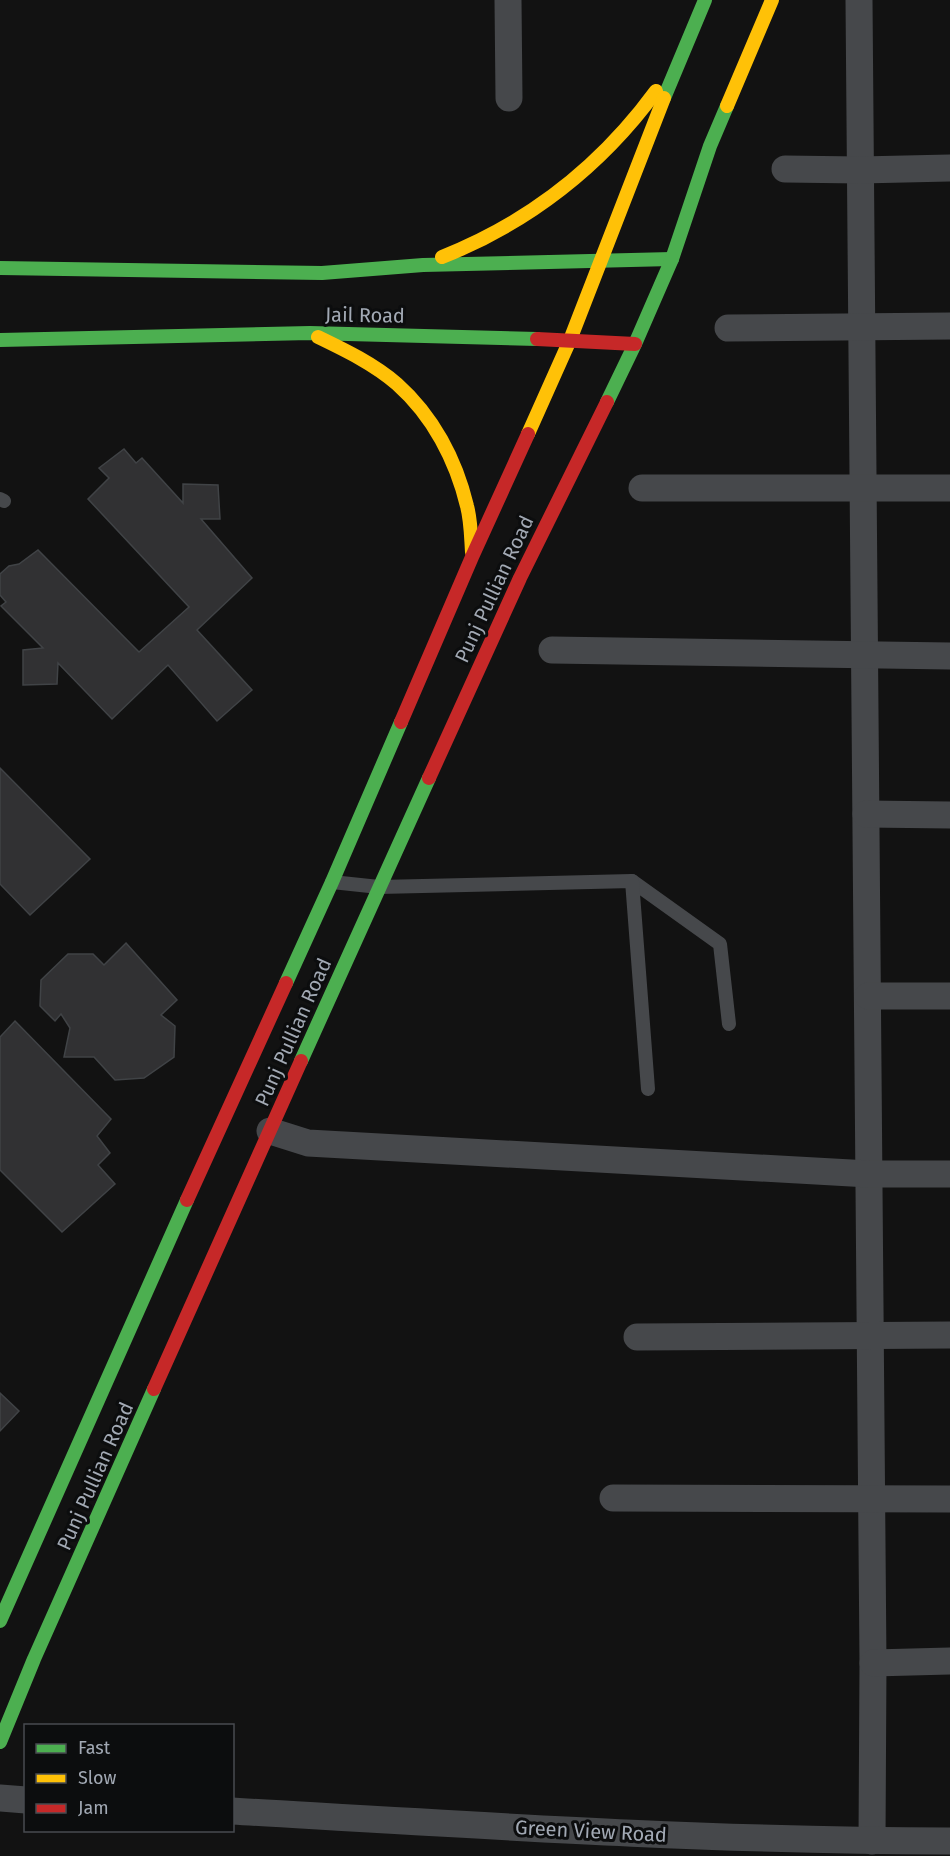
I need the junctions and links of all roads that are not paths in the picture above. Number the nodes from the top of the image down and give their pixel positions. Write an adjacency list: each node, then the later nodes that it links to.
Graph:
1 (508, 0): 6 (street)
2 (705, 0): 5 (main road)
3 (772, 0): 10 (main road)
4 (859, 0): 9 (street)
5 (684, 47): 11 (main road); 12 (main road)
6 (509, 98)
7 (950, 168): 9 (street)
8 (784, 169): 9 (street)
9 (860, 170): 14 (street)
10 (672, 259): 11 (main road); 20 (main road)
11 (600, 261): 12 (main road); 19 (main road, Punj Pullian Road)
12 (423, 265): 13 (main road)
13 (0, 268)
14 (862, 326): 15 (street); 16 (street); 22 (street)
15 (950, 326)
16 (728, 328)
17 (310, 333): 18 (main road, Jail Road); 19 (main road, Jail Road); 24 (main road)
18 (0, 340)
19 (570, 340): 20 (main road, Jail Road); 24 (main road, Punj Pullian Road)
20 (635, 344): 32 (main road, Punj Pullian Road)
21 (642, 488): 22 (street)
22 (864, 488): 23 (street); 26 (street)
23 (950, 488)
24 (472, 557): 31 (main road, Punj Pullian Road)
25 (552, 650): 26 (street)
26 (865, 656): 27 (street); 28 (street)
27 (950, 656)
28 (866, 814): 29 (street); 33 (street)
29 (950, 815)
30 (632, 881): 32 (lane); 35 (lane); 36 (lane)
31 (332, 882): 32 (lane); 46 (main road, Punj Pullian Road)
32 (379, 887): 37 (main road, Punj Pullian Road)
33 (868, 996): 34 (street); 38 (street)
34 (950, 996)
35 (729, 1024)
36 (648, 1089)
37 (270, 1131): 38 (street); 49 (main road, Punj Pullian Road)
38 (869, 1174): 39 (street); 40 (street)
39 (950, 1174)
40 (871, 1335): 41 (street); 42 (street); 45 (street)
41 (950, 1335)
42 (637, 1337)
43 (613, 1498): 45 (street)
44 (950, 1499): 45 (street)
45 (872, 1500): 48 (street)
46 (0, 1621)
47 (950, 1662): 48 (street)
48 (873, 1663): 53 (street)
49 (0, 1742)
50 (0, 1798): 51 (street)
51 (24, 1800)
52 (234, 1811): 53 (street, Green View Road)
53 (872, 1841): 54 (street, Green View Road)
54 (950, 1841)

